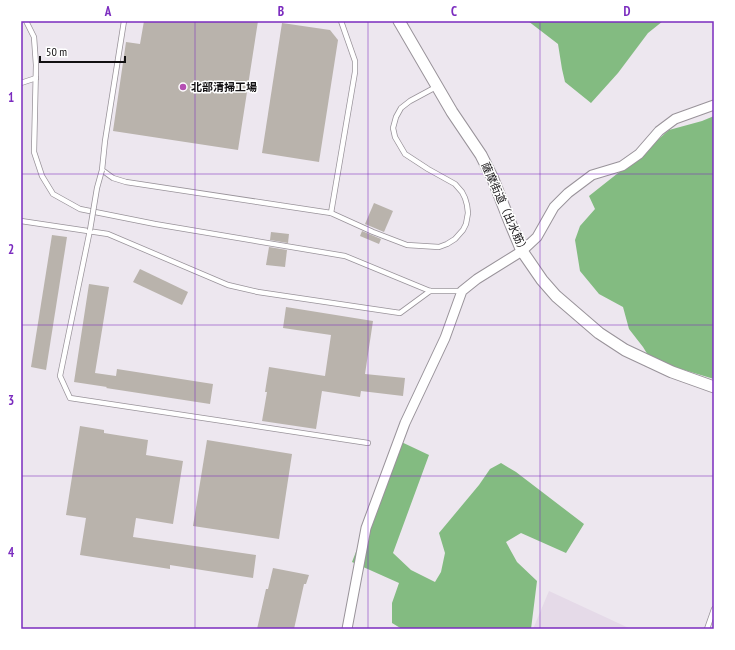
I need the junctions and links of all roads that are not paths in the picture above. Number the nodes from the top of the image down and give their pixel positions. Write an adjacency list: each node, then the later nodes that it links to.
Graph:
1 (26, 21): 5 (lane)
2 (124, 21): 9 (lane)
3 (341, 21): 10 (lane)
4 (399, 21): 7 (street, 薩摩街道（出水筋）)
5 (36, 78): 6 (lane); 14 (lane)
6 (21, 83)
7 (437, 86): 10 (lane); 13 (street, 薩摩街道（出水筋）)
8 (714, 105): 13 (street)
9 (102, 170): 10 (lane); 12 (lane, bridge)
10 (331, 213)
11 (21, 221): 12 (lane)
12 (90, 230): 14 (lane); 17 (lane)
13 (522, 251): 15 (street); 16 (street, 薩摩街道（出水筋）)
14 (430, 291): 15 (lane)
15 (462, 291): 19 (street)
16 (714, 387)
17 (368, 443)
18 (714, 609): 20 (lane)
19 (347, 629)
20 (707, 629)

